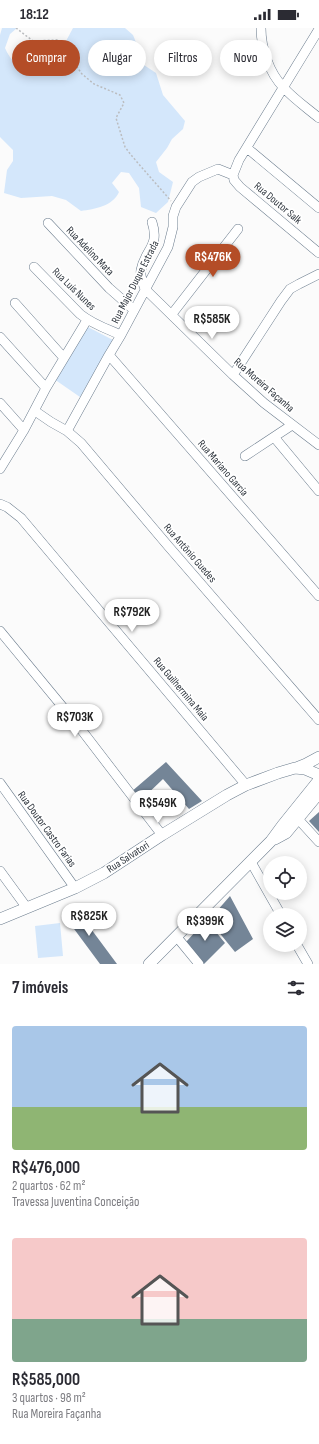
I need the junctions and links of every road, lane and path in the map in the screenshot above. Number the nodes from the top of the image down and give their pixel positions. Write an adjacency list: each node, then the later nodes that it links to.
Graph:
1 (16, 28): 8 (path)
2 (261, 28): 4 (street)
3 (317, 29): 4 (street)
4 (283, 88): 5 (street); 6 (street)
5 (319, 118)
6 (247, 148): 7 (street); 9 (street)
7 (233, 175): 8 (street, Rua Major Duque Estrada); 13 (street, Rua Doutor Salk)
8 (176, 207): 16 (street, Rua Major Duque Estrada)
9 (319, 208)
10 (152, 222): 16 (street)
11 (48, 223): 18 (street, Rua Adelino Mata)
12 (238, 229): 19 (street)
13 (319, 253)
14 (34, 267): 20 (street, Rua Luís Nunes)
15 (319, 274): 25 (street)
16 (145, 289): 18 (street, Rua Major Duque Estrada); 19 (street, Rua Moreira Façanha)
17 (15, 303): 24 (street)
18 (134, 310): 21 (street, Rua Major Duque Estrada)
19 (172, 314): 25 (street, Rua Moreira Façanha)
20 (87, 320): 21 (street, Rua Luís Nunes); 24 (street)
21 (121, 335): 23 (street, Rua Major Duque Estrada)
22 (0, 338): 26 (street)
23 (109, 355): 31 (street, Rua Major Duque Estrada); 38 (street, Rua Mariano Garcia)
24 (64, 358): 26 (street)
25 (233, 375): 29 (street, Rua Moreira Façanha)
26 (46, 388): 28 (street)
27 (0, 403): 30 (street)
28 (34, 411): 30 (street); 31 (street, Rua Antônio Guedes)
29 (292, 425): 32 (street); 33 (street, Rua Moreira Façanha)
30 (24, 430): 35 (street)
31 (67, 431): 40 (street, Rua Antônio Guedes)
32 (274, 437): 34 (street); 36 (street)
33 (319, 445)
34 (245, 456)
35 (0, 470)
36 (319, 491)
37 (0, 504): 46 (street, Rua Guilhermina Maia)
38 (319, 596)
39 (0, 631): 49 (street)
40 (319, 720)
41 (319, 757): 42 (main road, Rua Salvatori)
42 (295, 768): 43 (main road); 46 (main road, Rua Salvatori)
43 (319, 775)
44 (319, 780): 50 (main road)
45 (0, 783): 54 (street, Rua Doutor Castro Farias)
46 (246, 785): 49 (main road, Rua Salvatori)
47 (319, 793): 48 (main road)
48 (298, 819): 50 (main road); 51 (street)
49 (162, 835): 54 (main road, Rua Salvatori)
50 (271, 841): 52 (main road)
51 (319, 842)
52 (251, 862): 56 (street); 58 (main road)
53 (0, 870): 55 (street)
54 (75, 888): 55 (main road, Rua Salvatori)
55 (27, 908): 57 (main road, Rua Salvatori)
56 (277, 908)
57 (0, 919)
58 (176, 936): 60 (main road); 61 (street)
59 (301, 952): 62 (street)
60 (149, 964)
61 (199, 964)
62 (308, 964)

